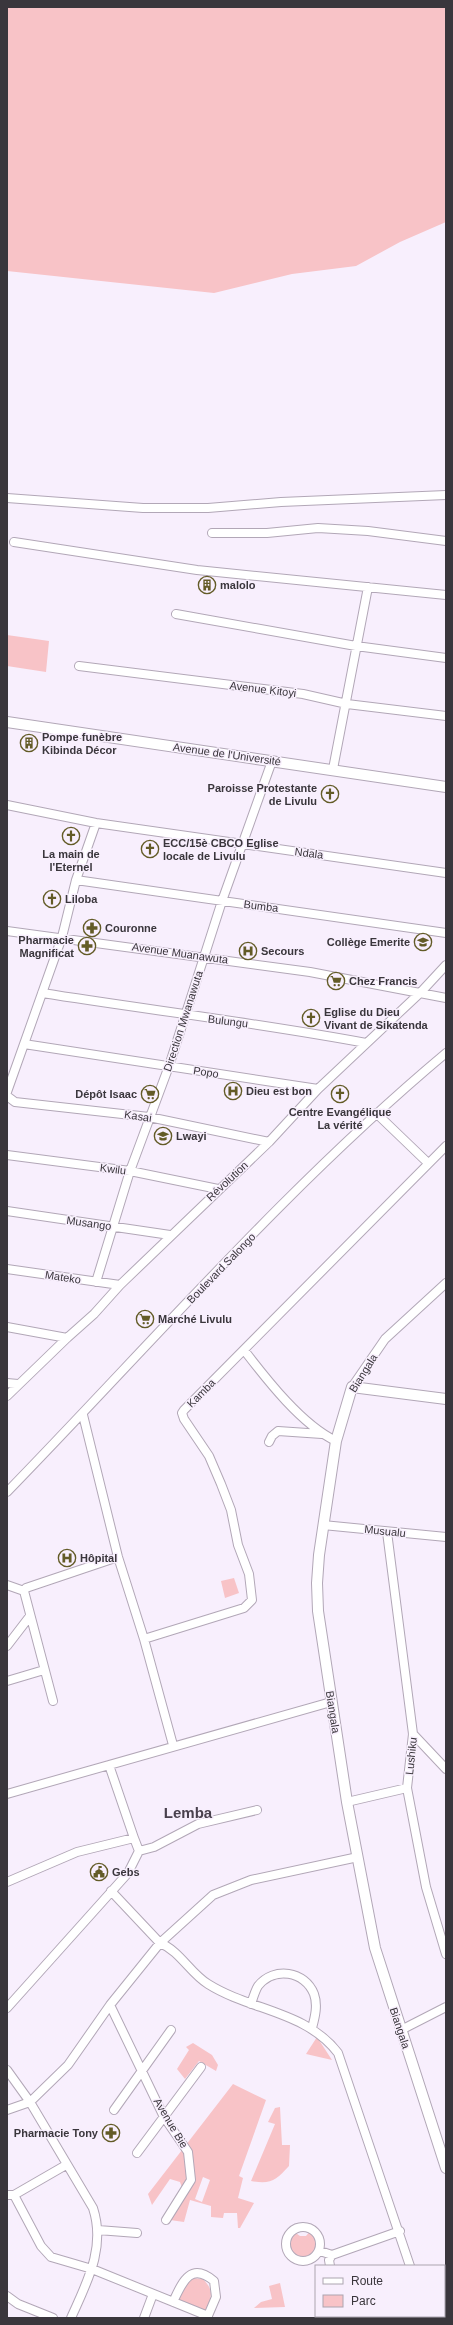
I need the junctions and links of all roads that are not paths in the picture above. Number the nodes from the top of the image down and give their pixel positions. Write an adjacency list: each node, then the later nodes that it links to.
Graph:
1 (446, 495): 2 (street)
2 (7, 498)
3 (212, 533): 4 (street)
4 (446, 541)
5 (14, 542): 6 (street)
6 (368, 587): 7 (street); 9 (street)
7 (446, 595)
8 (176, 614): 9 (street)
9 (356, 646): 10 (street); 12 (street)
10 (446, 658)
11 (79, 666): 12 (street, Avenue Kitoyi)
12 (347, 704): 13 (street, Avenue Kitoyi); 16 (street)
13 (446, 716)
14 (7, 722): 15 (street, Avenue de l'Université)
15 (272, 761): 16 (street, Avenue de l'Université); 20 (street, Direction Mwanawuta)
16 (333, 769): 17 (street, Avenue de l'Université)
17 (446, 787)
18 (7, 805): 19 (street, Ndala)
19 (96, 823): 20 (street, Ndala); 22 (street)
20 (243, 845): 21 (street, Ndala); 23 (street, Direction Mwanawuta)
21 (446, 874)
22 (76, 880): 23 (street, Bumba); 26 (street)
23 (222, 901): 25 (street, Bumba); 27 (street, Direction Mwanawuta)
24 (7, 931): 26 (street, Avenue Muanawuta)
25 (446, 933)
26 (62, 937): 27 (street, Avenue Muanawuta); 30 (street)
27 (205, 956): 29 (street, Avenue Muanawuta); 32 (street, Direction Mwanawuta)
28 (446, 965): 29 (street, Révolution)
29 (421, 992): 31 (street, Avenue Muanawuta); 33 (street, Révolution)
30 (42, 993): 32 (street, Bulungu); 34 (street)
31 (446, 998)
32 (185, 1016): 33 (street, Bulungu); 36 (street, Direction Mwanawuta)
33 (366, 1043): 37 (street, Révolution)
34 (24, 1044): 36 (street, Popo); 38 (street)
35 (446, 1053): 40 (street, Boulevard Salongo)
36 (169, 1066): 37 (street, Popo); 41 (street, Direction Mwanawuta)
37 (318, 1089): 42 (street, Révolution)
38 (7, 1092)
39 (7, 1096): 41 (street, Kasai)
40 (376, 1113): 45 (street); 63 (street, Boulevard Salongo)
41 (149, 1117): 42 (street, Kasai); 46 (street, Direction Mwanawuta)
42 (269, 1142): 47 (street, Révolution)
43 (446, 1146): 45 (street, Kamba)
44 (7, 1156): 46 (street, Kwilu)
45 (428, 1163): 57 (street, Kamba)
46 (130, 1171): 47 (street, Kwilu); 49 (street, Direction Mwanawuta)
47 (218, 1189): 50 (street, Révolution)
48 (7, 1211): 49 (street, Musango)
49 (113, 1226): 50 (street, Musango); 52 (street, Direction Mwanawuta)
50 (170, 1236): 54 (street, Révolution)
51 (7, 1269): 52 (street, Mateko)
52 (96, 1282): 54 (street, Mateko)
53 (446, 1283): 60 (street, Biangala)
54 (120, 1285): 56 (street, Révolution)
55 (7, 1327): 56 (street)
56 (67, 1338): 59 (street, Révolution)
57 (244, 1350): 64 (street); 75 (street, Kamba)
58 (7, 1383): 59 (street)
59 (18, 1384): 61 (street, Révolution)
60 (352, 1387): 62 (street); 65 (street, Biangala)
61 (7, 1396)
62 (446, 1399)
63 (83, 1415): 67 (street, Boulevard Salongo); 71 (street)
64 (322, 1434): 65 (street); 66 (street)
65 (336, 1441): 68 (street, Biangala)
66 (269, 1442)
67 (7, 1492)
68 (323, 1525): 69 (street, Musualu); 80 (street, Biangala)
69 (387, 1532): 70 (street, Musualu); 81 (street, Lushiku)
70 (446, 1537)
71 (118, 1557): 73 (street); 75 (street)
72 (7, 1585): 73 (street)
73 (24, 1591): 74 (street)
74 (30, 1616): 76 (street); 77 (street)
75 (144, 1639): 82 (street)
76 (7, 1646)
77 (44, 1670): 78 (street); 79 (street)
78 (7, 1681)
79 (53, 1701)
80 (331, 1702): 82 (street); 87 (street, Biangala)
81 (413, 1734): 84 (street); 85 (street, Lushiku)
82 (173, 1745): 83 (street)
83 (109, 1765): 86 (street); 89 (street)
84 (446, 1769)
85 (408, 1788): 87 (street); 94 (street, Lushiku)
86 (7, 1794)
87 (347, 1802): 91 (street, Biangala)
88 (257, 1810): 90 (street)
89 (134, 1838): 90 (street); 92 (street)
90 (139, 1850): 93 (street)
91 (358, 1857): 95 (street); 103 (street, Biangala)
92 (8, 1882)
93 (111, 1891): 95 (street); 100 (street)
94 (443, 1932): 96 (street, Lushiku)
95 (160, 1943): 97 (street); 98 (street)
96 (446, 1954)
97 (251, 2004): 101 (street); 101 (street)
98 (110, 2005): 106 (street, Avenue Bie); 107 (street)
99 (446, 2007): 103 (street)
100 (7, 2008)
101 (312, 2028): 117 (street)
102 (171, 2030): 106 (street)
103 (401, 2030): 113 (street, Biangala)
104 (201, 2067): 110 (street)
105 (7, 2070): 107 (street)
106 (141, 2070): 109 (street); 110 (street, Avenue Bie)
107 (30, 2102): 108 (street); 112 (street)
108 (7, 2110)
109 (114, 2110)
110 (164, 2117): 111 (street); 115 (street, Avenue Bie)
111 (137, 2153)
112 (66, 2165): 114 (street); 116 (street)
113 (446, 2168)
114 (10, 2195): 123 (street)
115 (166, 2220)
116 (98, 2230): 118 (street); 123 (street)
117 (400, 2231): 120 (street); 122 (street)
118 (137, 2233)
119 (320, 2251): 119 (street); 120 (street)
120 (332, 2255): 121 (street)
121 (330, 2265)
122 (410, 2265)
123 (92, 2269): 124 (street); 129 (street)
124 (153, 2294): 126 (street); 130 (street)
125 (7, 2296): 128 (street)
126 (173, 2302): 127 (street); 127 (street)
127 (208, 2317)
128 (53, 2318)
129 (71, 2318)
130 (144, 2318)

